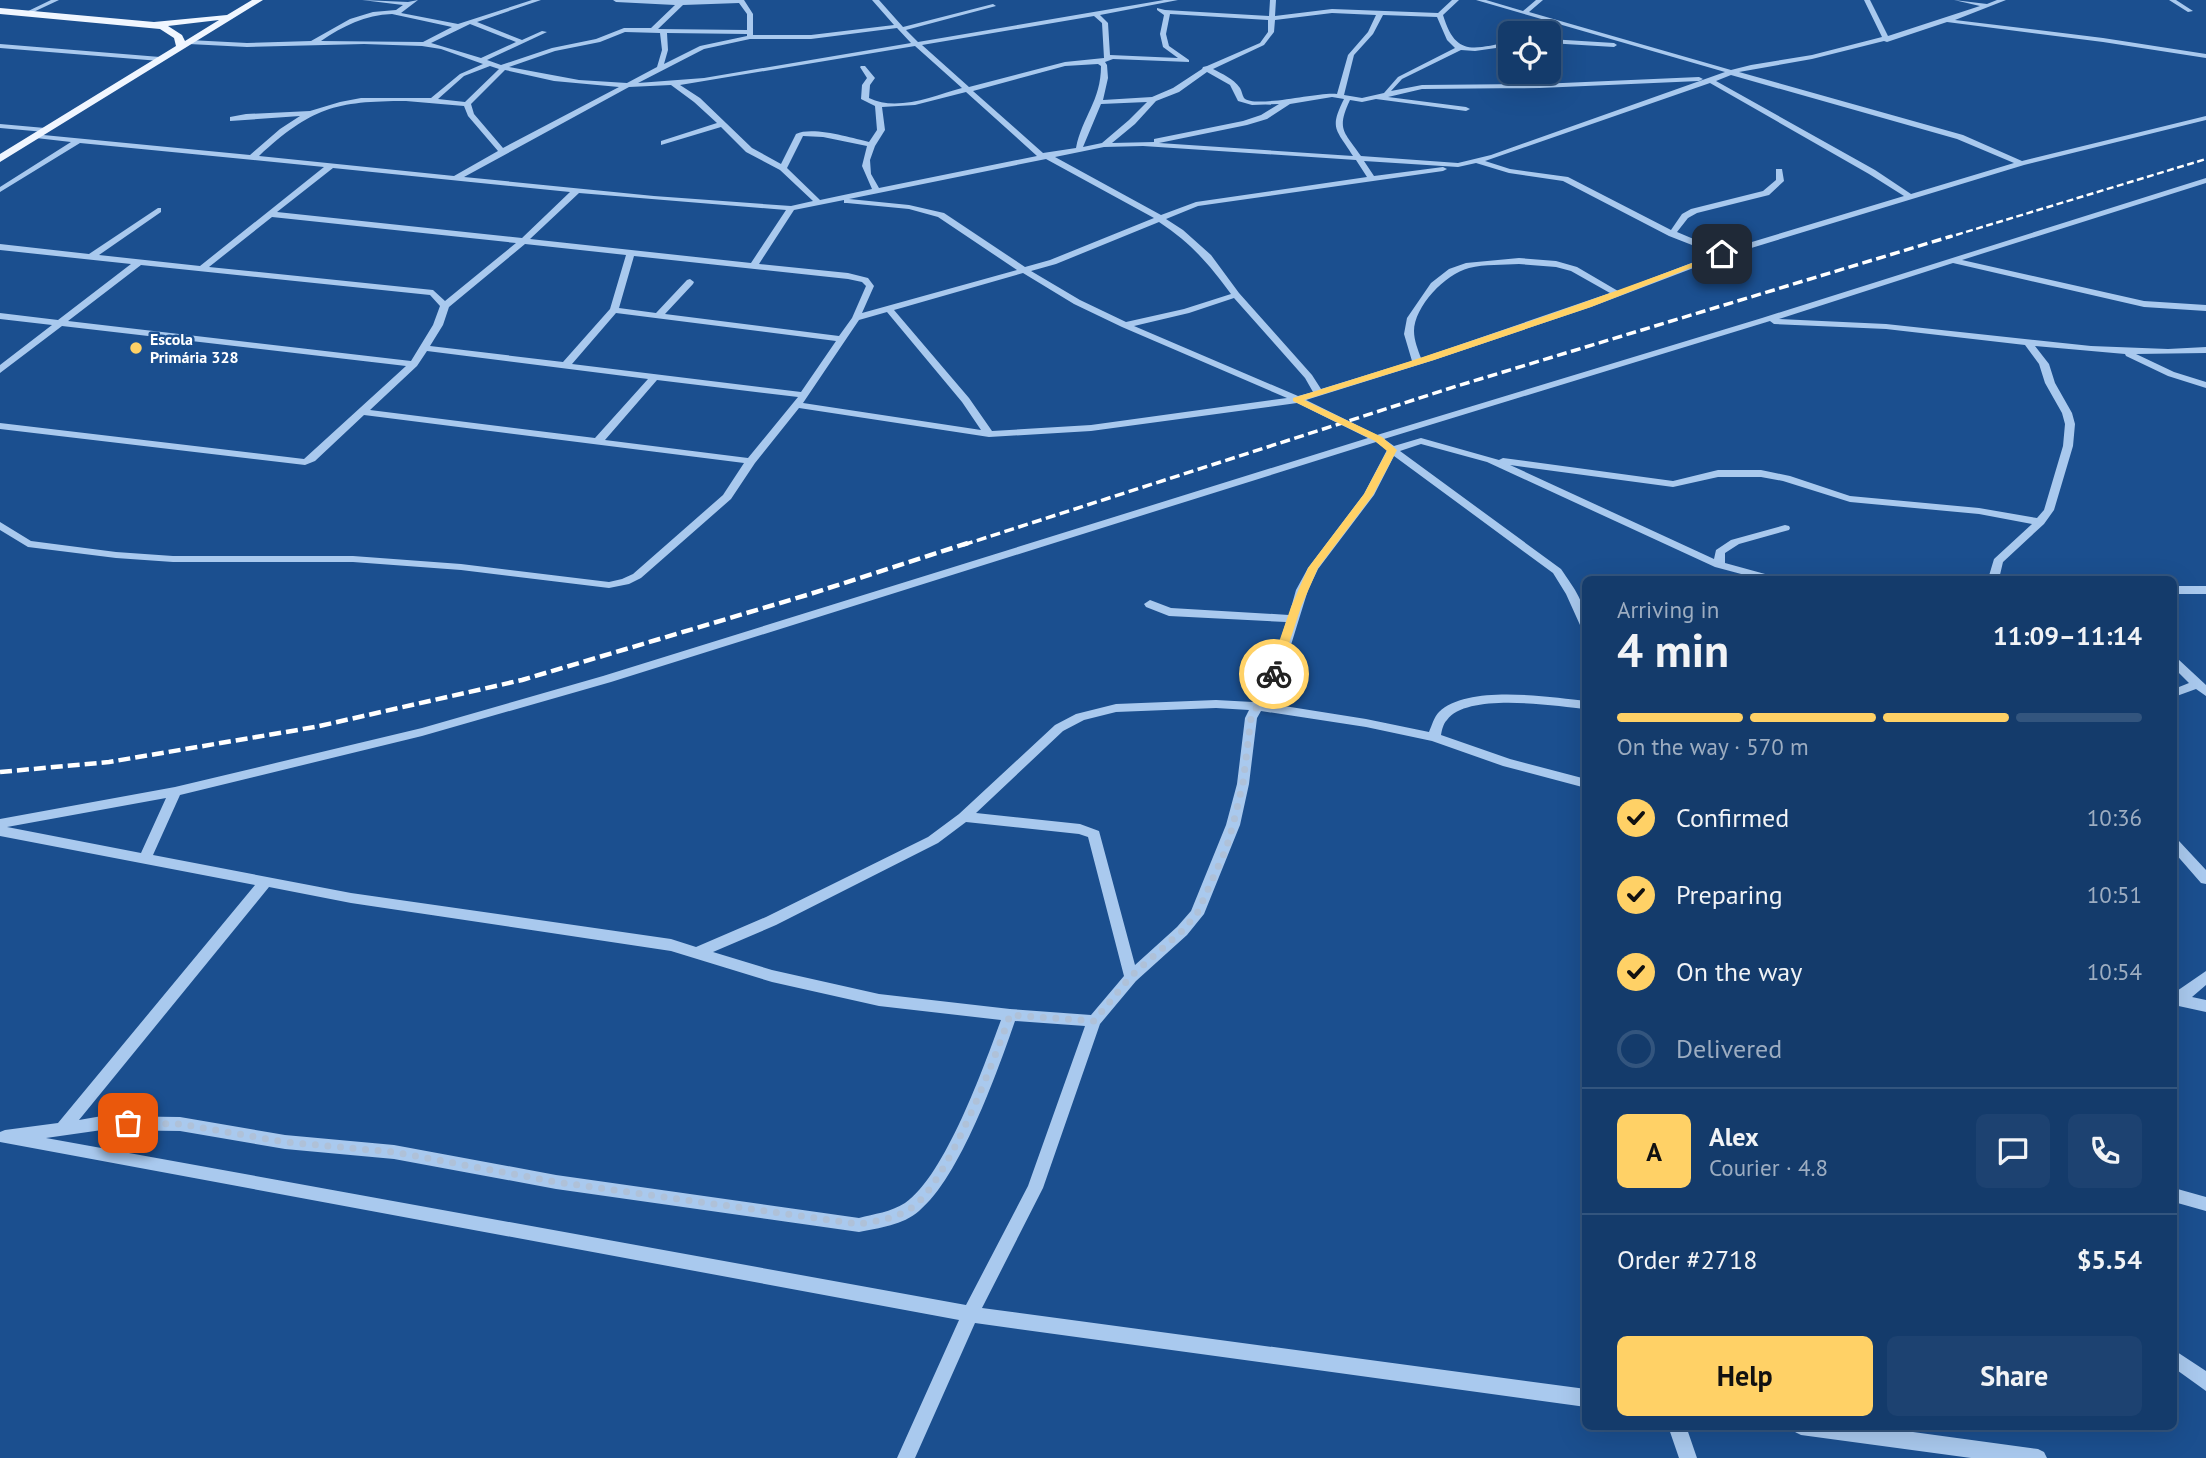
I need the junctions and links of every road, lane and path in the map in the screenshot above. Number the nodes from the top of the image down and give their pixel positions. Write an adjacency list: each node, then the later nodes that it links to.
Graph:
1 (56, 0): 29 (street)
2 (258, 0): 26 (main road)
3 (365, 0): 17 (street)
4 (534, 0): 35 (street)
5 (616, 0): 18 (street)
6 (741, 0): 18 (street); 43 (street)
7 (875, 0): 38 (street)
8 (1175, 0): 19 (street)
9 (1273, 0): 33 (street)
10 (1456, 0): 31 (street)
11 (1479, 0): 28 (street)
12 (1539, 0): 28 (street)
13 (1867, 0): 44 (street)
14 (1957, 0): 21 (street)
15 (2003, 0): 21 (street)
16 (2172, 0): 22 (street)
17 (412, 2): 24 (street)
18 (682, 2): 40 (street)
19 (1152, 2): 25 (street); 27 (street)
20 (992, 5): 38 (street)
21 (1988, 6): 34 (street)
22 (2190, 11)
23 (0, 12): 29 (main road)
24 (396, 12): 37 (street); 48 (street)
25 (1164, 12): 33 (street); 59 (street)
26 (236, 13): 36 (main road); 50 (main road)
27 (1095, 13): 39 (street); 57 (street)
28 (1524, 13): 52 (street)
29 (25, 14): 36 (main road)
30 (1380, 14): 31 (street); 33 (street); 71 (street)
31 (1440, 15): 54 (street)
32 (1004, 18): 39 (street)
33 (1273, 18): 64 (street)
34 (1949, 21): 44 (street); 55 (street)
35 (470, 22): 37 (street); 45 (street)
36 (149, 24): 50 (main road)
37 (458, 26): 49 (street)
38 (900, 27): 43 (street); 46 (street)
39 (1013, 27): 46 (street)
40 (652, 31): 41 (street); 63 (street)
41 (663, 31): 43 (street); 62 (street)
42 (544, 32): 45 (street)
43 (750, 34): 62 (street)
44 (1887, 40): 65 (street)
45 (522, 41): 58 (street)
46 (915, 42): 67 (street); 69 (street)
47 (1561, 42): 52 (street)
48 (313, 43): 49 (street); 50 (street)
49 (424, 44): 58 (street)
50 (185, 45): 56 (main road)
51 (0, 46): 56 (street)
52 (1639, 46): 65 (street)
53 (1498, 47): 54 (street)
54 (1460, 48): 70 (street)
55 (2206, 56)
56 (160, 59): 85 (main road)
57 (1103, 60): 59 (street); 69 (street); 75 (street)
58 (480, 61): 60 (street)
59 (1186, 61): 64 (street)
60 (489, 64): 63 (street); 73 (street)
61 (863, 66): 78 (street)
62 (660, 67): 68 (street)
63 (503, 68): 68 (street); 77 (street)
64 (1207, 69): 74 (street); 76 (street)
65 (1730, 71): 66 (street); 98 (street)
66 (1713, 79): 70 (street); 97 (street); 109 (street)
67 (674, 84): 68 (street); 83 (street)
68 (628, 87): 92 (street)
69 (967, 89): 78 (street); 93 (street)
70 (1387, 92): 72 (street)
71 (1344, 97): 72 (street); 76 (street); 95 (street)
72 (1375, 97): 79 (street)
73 (433, 99): 77 (street); 80 (street)
74 (1153, 99): 75 (street); 90 (street)
75 (1100, 102): 91 (street)
76 (1288, 102): 88 (street)
77 (467, 104): 92 (street)
78 (878, 107): 89 (street)
79 (1466, 109)
80 (310, 113): 82 (street); 94 (street)
81 (2206, 118): 98 (street)
82 (233, 119)
83 (722, 124): 87 (street); 101 (street)
84 (0, 126): 85 (street)
85 (41, 133): 86 (street); 96 (main road)
86 (79, 140): 94 (street); 107 (street)
87 (664, 143)
88 (1143, 144): 90 (street); 95 (street)
89 (871, 145): 101 (street); 108 (street)
90 (1104, 145): 91 (street)
91 (1079, 148): 93 (street)
92 (502, 152): 103 (street)
93 (1043, 156): 108 (street); 115 (street)
94 (253, 157): 99 (street)
95 (1360, 158): 100 (street); 104 (street)
96 (0, 159)
97 (1476, 161): 100 (street); 116 (street)
98 (2021, 163): 109 (street)
99 (332, 165): 103 (street); 114 (street)
100 (1458, 165): 104 (street)
101 (783, 168): 111 (street)
102 (1779, 171): 116 (street)
103 (457, 177): 106 (street)
104 (1371, 178): 115 (street)
105 (2206, 180): 123 (street)
106 (578, 189): 112 (street); 117 (street)
107 (0, 190)
108 (877, 191): 110 (street)
109 (1910, 197): 120 (street)
110 (835, 200): 111 (street); 126 (street)
111 (818, 203): 112 (street)
112 (791, 208): 124 (street)
113 (158, 210): 121 (street)
114 (271, 214): 117 (street); 125 (street)
115 (1159, 218): 126 (street); 129 (street)
116 (1672, 234): 120 (street)
117 (525, 240): 119 (street); 130 (street)
118 (0, 247): 121 (street)
119 (631, 252): 124 (street); 133 (street)
120 (1722, 254): 128 (street)
121 (90, 257): 122 (street)
122 (140, 261): 125 (street); 138 (street)
123 (1950, 261): 132 (street); 137 (street)
124 (754, 265): 136 (street)
125 (201, 269): 130 (street)
126 (1023, 270): 131 (street); 139 (street)
127 (690, 282): 135 (street)
128 (1616, 293): 145 (street); 145 (street)
129 (1236, 295): 139 (street); 151 (street)
130 (445, 306): 142 (street)
131 (888, 307): 136 (street); 156 (street)
132 (2206, 308)
133 (614, 310): 135 (street); 147 (street)
134 (0, 316): 138 (street)
135 (659, 316): 140 (street)
136 (856, 318): 140 (street)
137 (1765, 320): 141 (street); 157 (street)
138 (60, 323): 146 (street); 148 (street)
139 (1125, 325): 153 (street)
140 (842, 338): 152 (street)
141 (2029, 345): 144 (street); 162 (street)
142 (425, 348): 146 (street); 147 (street)
143 (2206, 350): 144 (street)
144 (2125, 353): 150 (street)
145 (1417, 362): 151 (street)
146 (414, 364): 154 (street)
147 (566, 365): 149 (street)
148 (0, 370)
149 (655, 376): 152 (street); 158 (street)
150 (2206, 386)
151 (1319, 393): 153 (street)
152 (800, 400): 156 (street); 161 (street)
153 (1296, 400): 156 (street); 157 (street)
154 (362, 412): 155 (street); 158 (street)
155 (0, 426)
156 (989, 434)
157 (1378, 439): 159 (street); 180 (street)
158 (598, 441): 161 (street)
159 (1392, 450): 160 (street); 171 (street); 172 (street)
160 (1491, 460): 162 (street); 165 (street)
161 (751, 461): 163 (street)
162 (2040, 522): 167 (street)
163 (0, 525)
164 (1785, 528): 165 (street)
165 (1719, 565): 166 (street)
166 (1761, 576)
167 (1995, 576)
168 (2177, 590): 169 (street)
169 (2206, 590)
170 (1150, 604): 172 (street)
171 (1582, 616)
172 (1294, 619): 177 (street)
173 (2177, 665): 174 (street)
174 (2202, 688): 175 (street)
175 (2177, 692)
176 (1582, 705): 178 (street)
177 (1257, 706): 178 (street); 181 (street); 189 (street)
178 (1434, 737): 179 (street)
179 (1582, 783)
180 (175, 792): 182 (street); 185 (street)
181 (964, 817): 188 (street); 189 (street)
182 (0, 824)
183 (0, 831): 185 (street)
184 (2177, 847): 186 (street)
185 (146, 857): 187 (street)
186 (2206, 879)
187 (266, 881): 188 (street); 196 (street)
188 (697, 953): 194 (street)
189 (1131, 976): 195 (street)
190 (2206, 977): 191 (street)
191 (2177, 998)
192 (2177, 999): 193 (street)
193 (2206, 1006)
194 (1010, 1015): 195 (street); 196 (street)
195 (1094, 1021): 200 (street)
196 (62, 1129): 197 (street)
197 (2, 1137): 200 (street)
198 (2177, 1196): 199 (street)
199 (2206, 1205)
200 (970, 1314): 203 (street); 207 (street)
201 (2177, 1360): 202 (street)
202 (2206, 1382)
203 (1582, 1397)
204 (1678, 1430): 208 (street)
205 (1824, 1430): 206 (street)
206 (1959, 1453): 209 (street)
207 (906, 1458)
208 (1688, 1458)
209 (2038, 1458)

